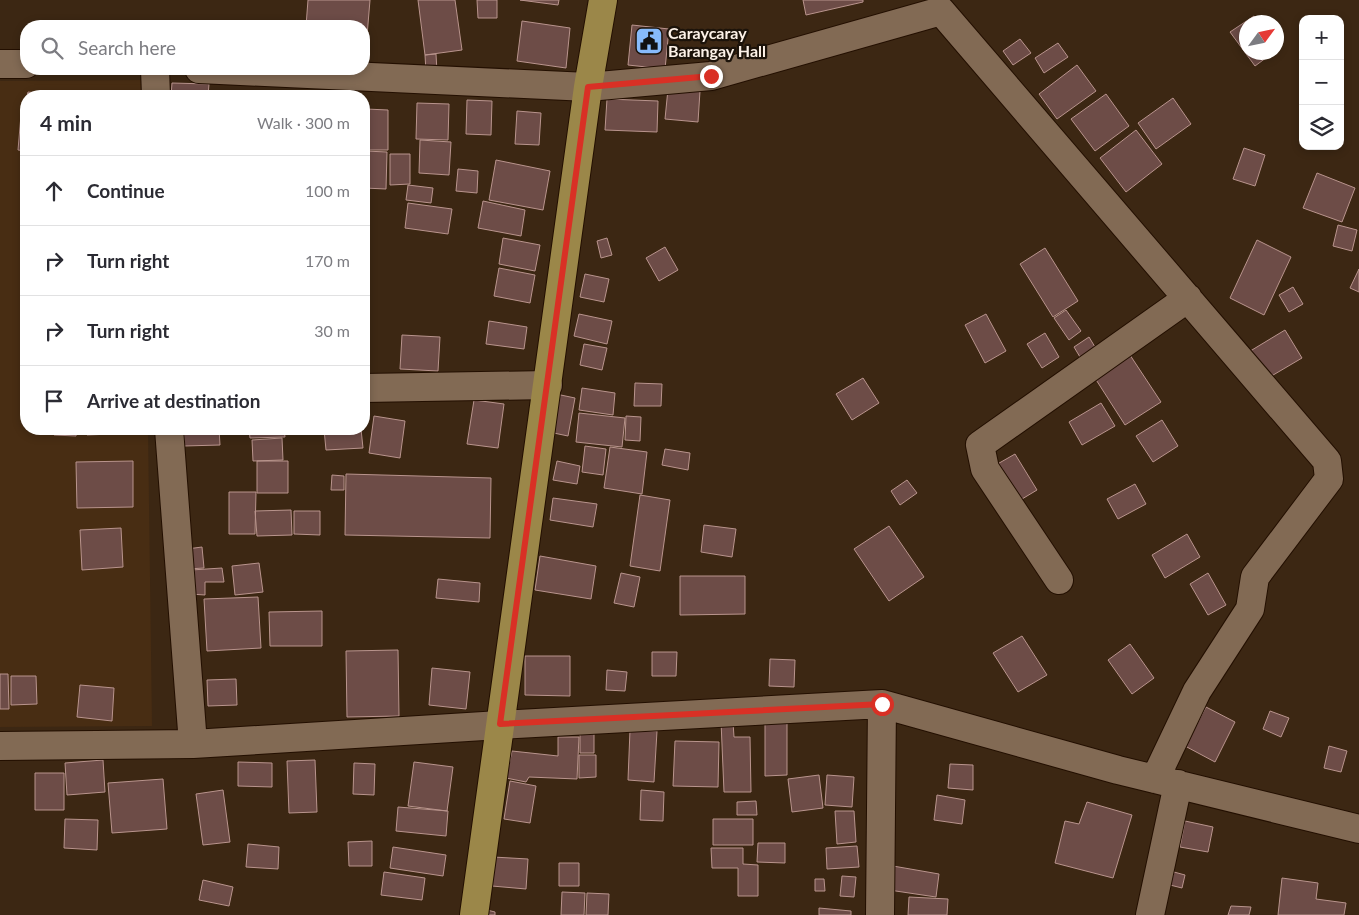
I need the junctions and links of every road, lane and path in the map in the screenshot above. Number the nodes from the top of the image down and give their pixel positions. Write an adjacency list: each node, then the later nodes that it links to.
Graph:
1 (603, 0): 6 (main road)
2 (0, 64): 3 (street)
3 (20, 64)
4 (155, 75): 7 (street)
5 (329, 75): 6 (street)
6 (588, 87): 8 (street); 9 (main road)
7 (156, 90)
8 (1188, 298): 12 (street); 17 (street)
9 (548, 384): 10 (street); 14 (main road)
10 (370, 388)
11 (169, 435): 15 (street)
12 (1059, 580)
13 (882, 704): 14 (street); 17 (street); 20 (street)
14 (500, 724): 15 (street); 19 (main road)
15 (193, 744): 16 (street)
16 (0, 746)
17 (1166, 781): 18 (street); 21 (street)
18 (1359, 829)
19 (474, 915)
20 (880, 915)
21 (1150, 915)

